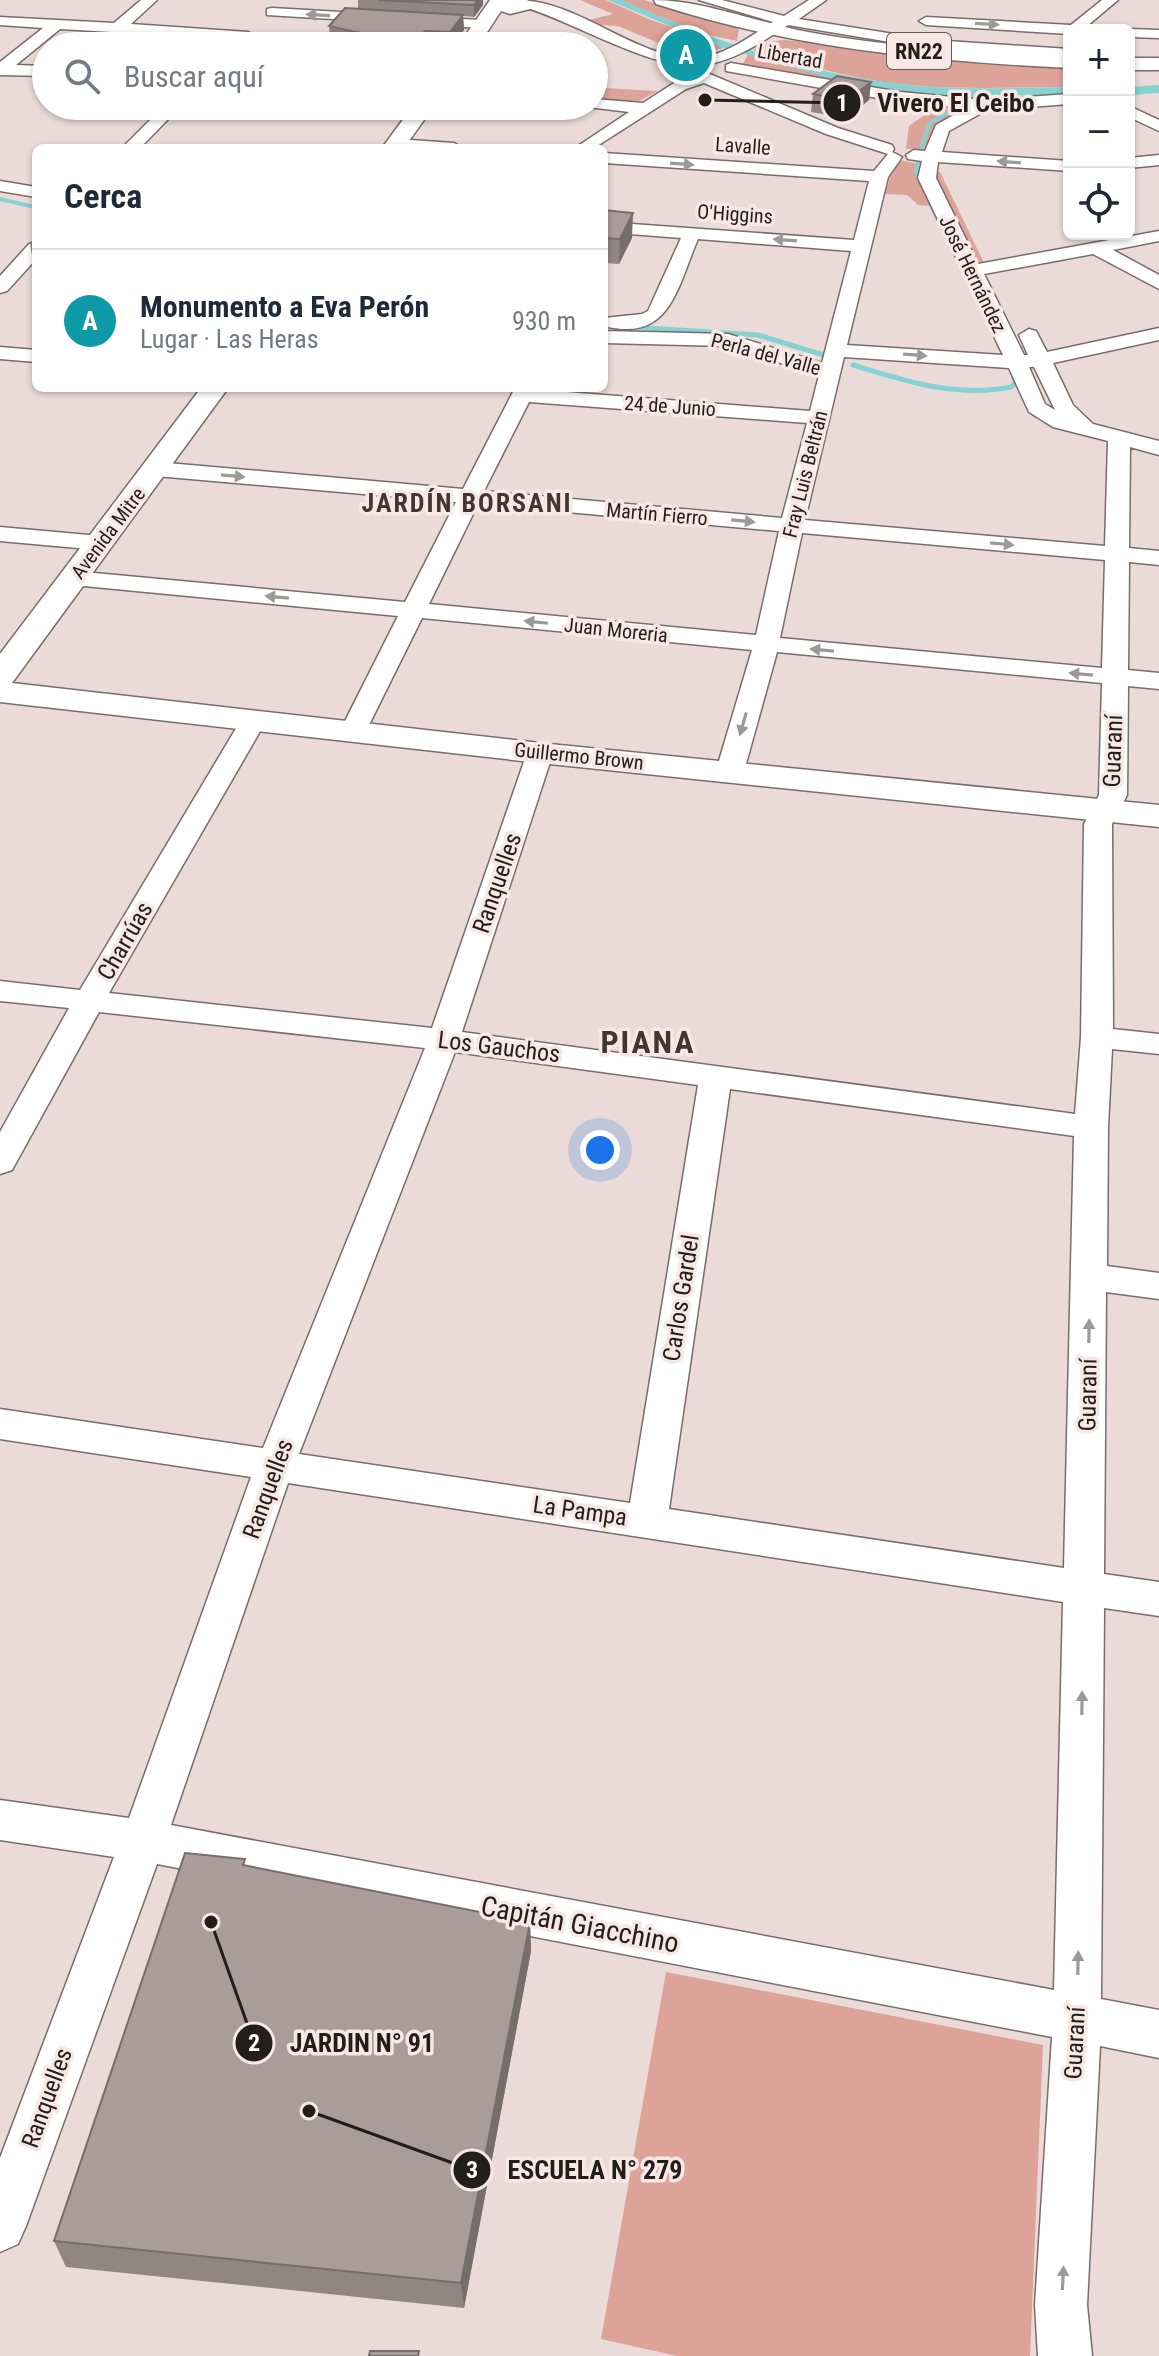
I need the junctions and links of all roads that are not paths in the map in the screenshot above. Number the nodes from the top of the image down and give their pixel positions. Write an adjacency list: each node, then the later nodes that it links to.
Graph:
1 (150, 0): 15 (street)
2 (284, 0): 16 (street)
3 (663, 0): 12 (main road, RN22)
4 (680, 0): 12 (main road, RN22)
5 (706, 0): 12 (street)
6 (819, 0): 12 (street)
7 (1111, 0): 14 (street)
8 (508, 3): 20 (main road); 21 (street)
9 (844, 16): 12 (street)
10 (905, 20): 17 (street, one-way to 17)
11 (0, 21): 13 (street)
12 (782, 23): 27 (street); 28 (street); 30 (main road, RN22)
13 (57, 24): 15 (street); 18 (street)
14 (1081, 24)
15 (118, 28): 16 (street)
16 (255, 28): 19 (street, one-way to 16)
17 (1063, 30)
18 (47, 32)
19 (402, 32)
20 (477, 32)
21 (593, 32)
22 (1135, 33): 23 (street)
23 (1159, 34)
24 (608, 38): 36 (street)
25 (1063, 38): 28 (street)
26 (32, 44): 34 (street)
27 (742, 48): 33 (street); 36 (street)
28 (1045, 53): 29 (street)
29 (1063, 57)
30 (1063, 58)
31 (1135, 60): 32 (main road)
32 (1159, 60)
33 (730, 68): 36 (street); 37 (street); 39 (street, Libertad)
34 (1, 69): 35 (street)
35 (32, 70)
36 (694, 72): 37 (street); 44 (street)
37 (742, 92): 48 (street)
38 (1063, 99): 39 (street, Libertad)
39 (970, 104): 43 (street, Libertad); 58 (street)
40 (1136, 104): 47 (street)
41 (608, 105): 44 (street)
42 (1063, 105): 43 (street, Libertad)
43 (1010, 107): 58 (street)
44 (646, 108): 51 (street)
45 (159, 120): 49 (street)
46 (414, 120): 50 (main road)
47 (1159, 126)
48 (832, 131): 52 (street); 53 (street)
49 (134, 144)
50 (396, 144)
51 (589, 144)
52 (892, 153): 53 (street); 58 (street); 59 (street, Fray Luis Beltrán)
53 (862, 155): 59 (street)
54 (608, 158): 59 (street, Lavalle, one-way to 59)
55 (1159, 160): 56 (street)
56 (1135, 162)
57 (1063, 166): 58 (street, one-way to 58)
58 (946, 170): 68 (street, José Hernández); 69 (street, José Hernández)
59 (879, 177): 65 (street, Fray Luis Beltrán)
60 (0, 186): 61 (street)
61 (32, 191)
62 (608, 227): 63 (street, O'Higgins)
63 (692, 233): 65 (street, O'Higgins, one-way to 63); 74 (street)
64 (1159, 236): 66 (street)
65 (863, 246): 80 (street, Fray Luis Beltrán)
66 (1098, 249): 69 (street); 70 (street)
67 (32, 252): 71 (street)
68 (971, 271): 69 (street); 73 (street, José Hernández)
69 (996, 274)
70 (1159, 283)
71 (2, 284): 72 (street)
72 (32, 285)
73 (995, 321): 79 (street, José Hernández); 81 (street, José Hernández)
74 (608, 322)
75 (1159, 334): 79 (street, Perla del Valle)
76 (608, 337): 80 (street, Perla del Valle)
77 (0, 353): 78 (street)
78 (32, 356)
79 (1040, 360): 81 (street, Perla del Valle); 86 (street, José Hernández)
80 (834, 361): 81 (street, Perla del Valle, one-way to 81); 85 (street, Fray Luis Beltrán)
81 (1017, 362): 86 (street, José Hernández)
82 (212, 392): 88 (main road, Avenida Mitre)
83 (523, 392): 89 (street)
84 (534, 392): 85 (street, 24 de Junio)
85 (820, 418): 90 (street, Fray Luis Beltrán)
86 (1104, 434): 87 (street, José Hernández); 93 (street, Guaraní)
87 (1159, 448)
88 (156, 469): 89 (street, Martín Fierro, one-way to 89); 92 (main road, Avenida Mitre)
89 (471, 498): 90 (street, Martín Fierro, one-way to 90); 96 (street)
90 (792, 525): 93 (street, Martín Fierro, one-way to 93); 97 (street, Fray Luis Beltrán)
91 (0, 534): 92 (street)
92 (100, 543): 95 (main road, Avenida Mitre)
93 (1118, 555): 94 (street, Martín Fierro); 99 (street, Guaraní)
94 (1159, 558)
95 (73, 578): 96 (street, Juan Moreria, one-way to 95); 98 (main road, Avenida Mitre)
96 (413, 610): 97 (street, Juan Moreria, one-way to 96); 103 (street)
97 (766, 645): 99 (street, Juan Moreria, one-way to 97); 105 (street, Fray Luis Beltrán, one-way to 105)
98 (0, 677)
99 (1115, 677): 100 (street, Juan Moreria); 106 (street, Guaraní)
100 (1159, 681)
101 (0, 692): 102 (main road, Guillermo Brown)
102 (253, 721): 103 (main road, Guillermo Brown); 109 (street, Charrúas)
103 (353, 731): 104 (main road, Guillermo Brown)
104 (540, 753): 105 (main road, Guillermo Brown); 111 (street, Ranquelles)
105 (730, 771): 106 (main road, Guillermo Brown)
106 (1105, 811): 107 (main road, Guillermo Brown); 110 (street, Guaraní)
107 (1159, 816)
108 (0, 991): 109 (street, Los Gauchos)
109 (88, 1003): 111 (street, Los Gauchos); 115 (street, Charrúas)
110 (1097, 1037): 112 (street); 114 (street, Guaraní)
111 (444, 1040): 113 (street, Los Gauchos); 119 (street, Ranquelles)
112 (1159, 1044)
113 (716, 1075): 114 (street, Los Gauchos); 120 (street, Carlos Gardel)
114 (1091, 1127): 116 (street, Guaraní)
115 (0, 1162)
116 (1090, 1277): 117 (street); 121 (street, Guaraní, one-way to 116)
117 (1159, 1286)
118 (0, 1424): 119 (street, La Pampa)
119 (274, 1468): 120 (street, La Pampa); 124 (street, Ranquelles)
120 (647, 1521): 121 (street, La Pampa)
121 (1084, 1587): 122 (street, La Pampa); 125 (street, Guaraní, one-way to 121)
122 (1159, 1599)
123 (0, 1820): 124 (street, Capitán Giacchino)
124 (143, 1841): 125 (street, Capitán Giacchino); 127 (street, Ranquelles)
125 (1077, 2018): 126 (street, Capitán Giacchino); 128 (street, Guaraní, one-way to 125)
126 (1159, 2034)
127 (0, 2226)
128 (1065, 2356)

